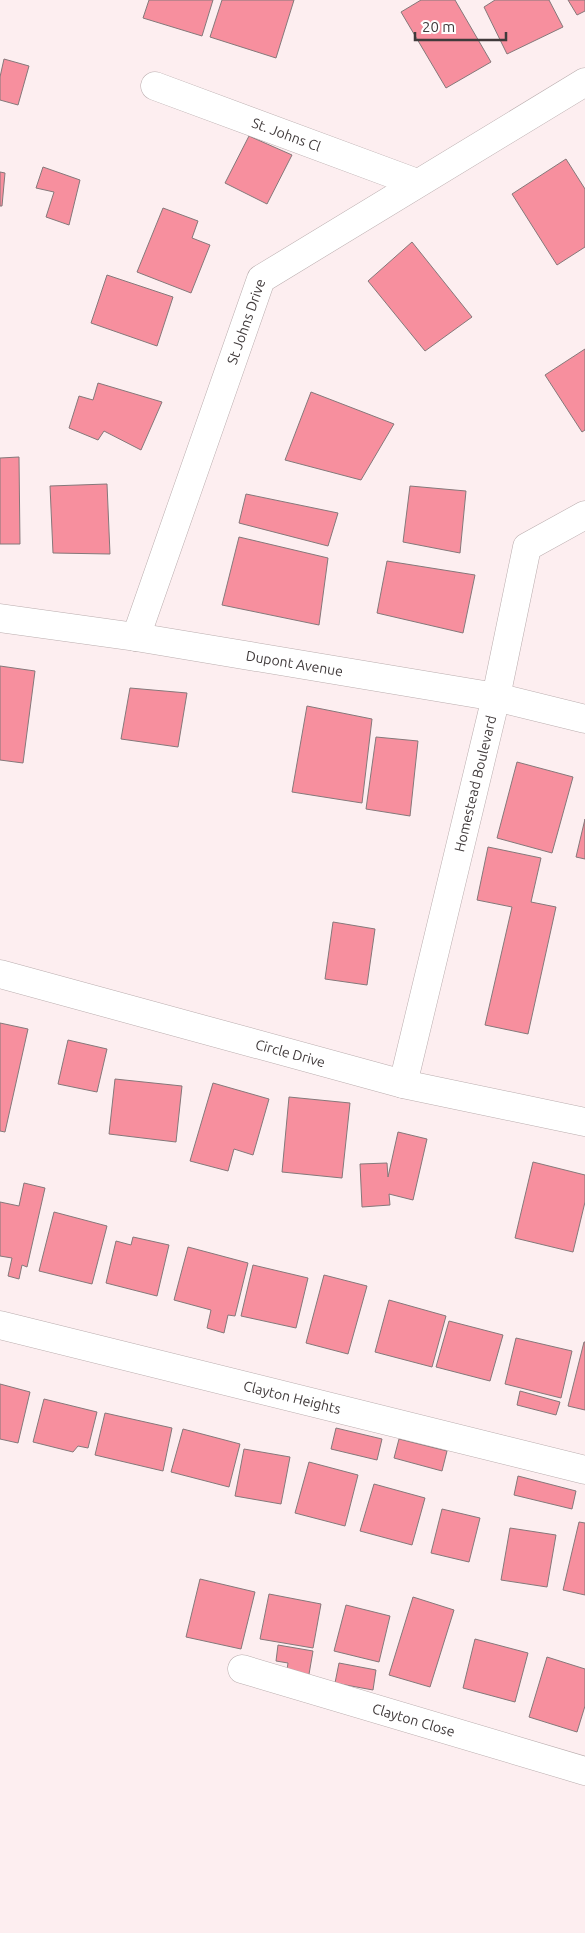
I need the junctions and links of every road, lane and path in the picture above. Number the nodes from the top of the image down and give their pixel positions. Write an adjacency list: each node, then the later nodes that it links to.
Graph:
1 (585, 82): 3 (street, St Johns Drive)
2 (155, 86): 3 (street, St. Johns Cl)
3 (417, 183): 6 (street, St Johns Drive)
4 (585, 515): 7 (street, Homestead Boulevard)
5 (0, 618): 6 (street, Dupont Avenue)
6 (136, 637): 7 (street, Dupont Avenue)
7 (496, 697): 8 (street, Dupont Avenue); 10 (street, Homestead Boulevard)
8 (585, 719)
9 (0, 974): 10 (street, Circle Drive)
10 (403, 1084): 11 (street, Circle Drive)
11 (585, 1122)
12 (0, 1325): 13 (street, Clayton Heights)
13 (585, 1470)
14 (242, 1669): 15 (street, Clayton Close)
15 (585, 1771)

